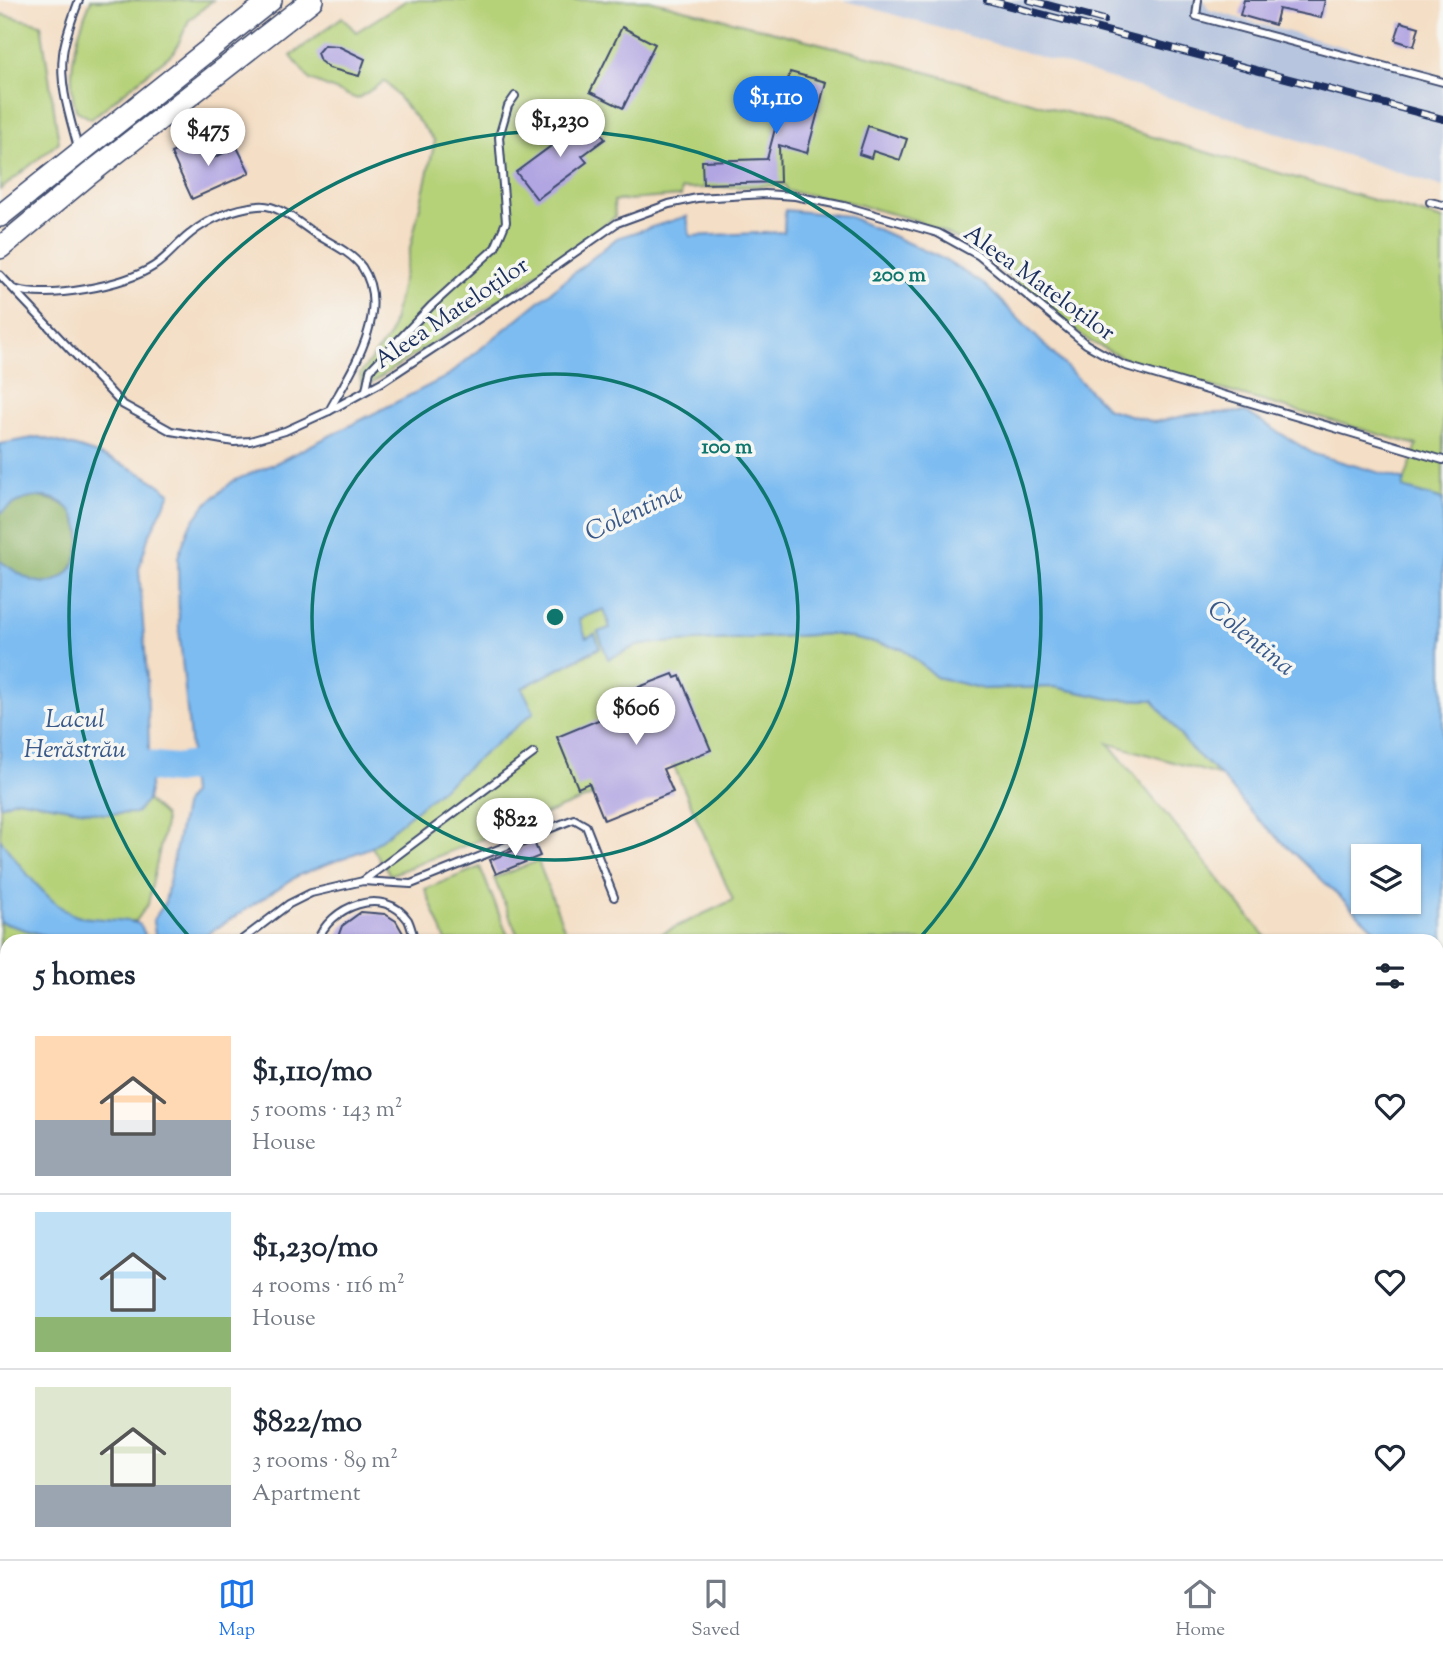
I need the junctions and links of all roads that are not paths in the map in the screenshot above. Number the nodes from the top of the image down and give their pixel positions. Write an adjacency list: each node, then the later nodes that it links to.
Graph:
1 (79, 0): 7 (lane)
2 (271, 0): 7 (main road)
3 (312, 0): 11 (main road)
4 (1198, 0): 5 (lane)
5 (1443, 82)
6 (515, 96): 14 (lane)
7 (79, 152): 10 (main road)
8 (1430, 202): 9 (lane)
9 (1443, 205)
10 (0, 216)
11 (0, 248)
12 (0, 275): 13 (lane, Aleea Mateloților)
13 (12, 288): 15 (lane, Aleea Mateloților); 15 (lane, Aleea Mateloților)
14 (366, 390): 15 (lane, Aleea Mateloților); 16 (lane, Aleea Mateloților)
15 (329, 411)
16 (1443, 460)
17 (534, 754): 18 (lane)
18 (363, 881): 19 (lane); 20 (lane)
19 (614, 897)
20 (250, 934)
21 (322, 934): 22 (lane)
22 (412, 934)

